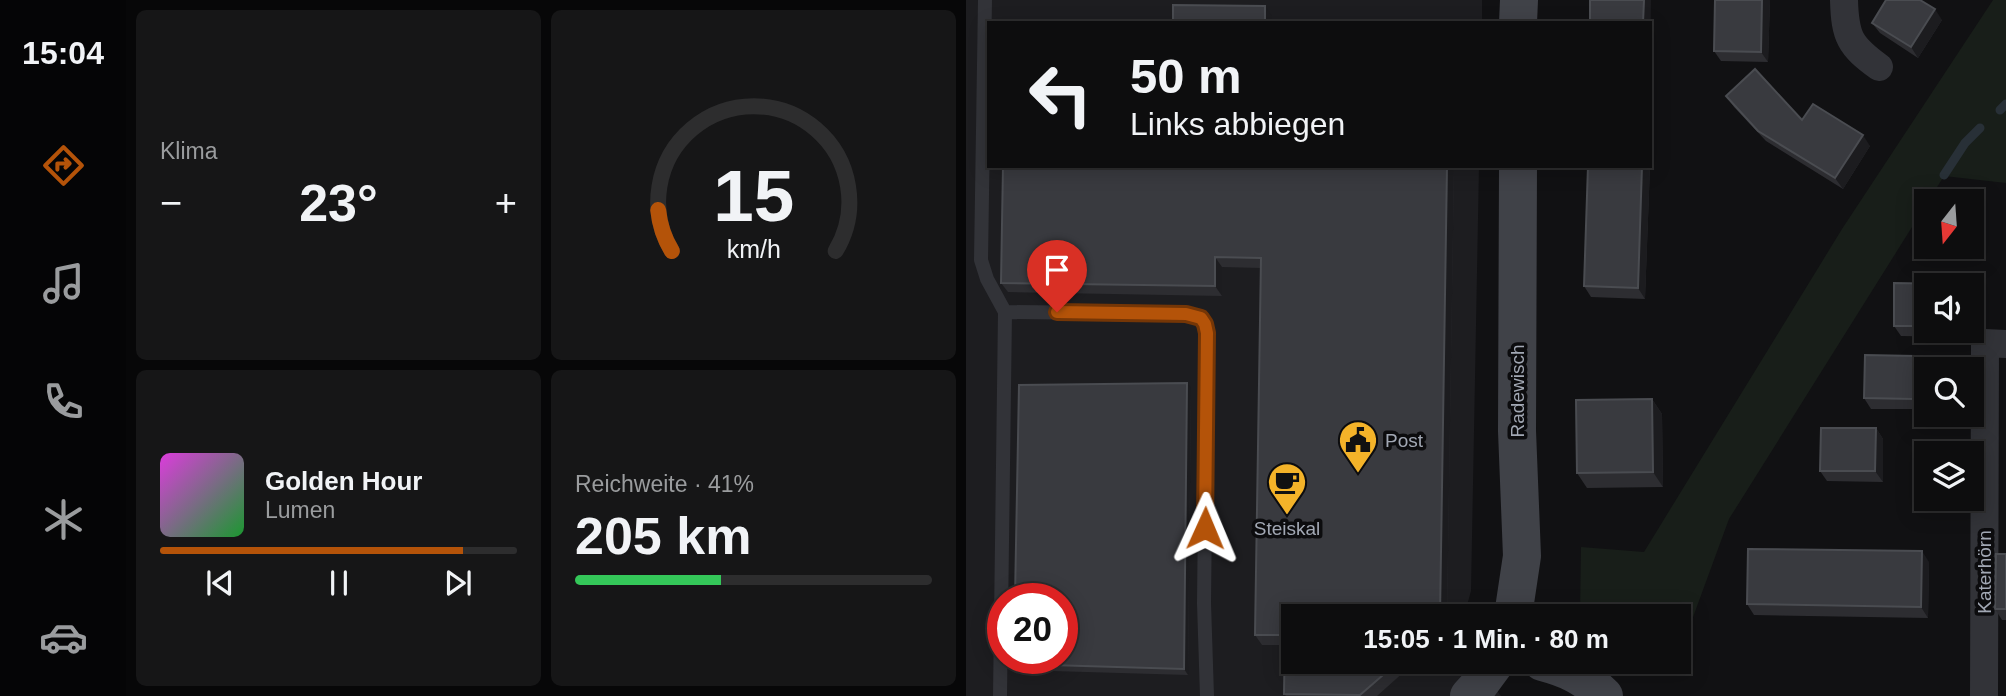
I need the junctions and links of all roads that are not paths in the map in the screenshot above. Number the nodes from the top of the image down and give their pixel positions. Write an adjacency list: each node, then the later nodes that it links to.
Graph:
1 (985, 0): 7 (lane)
2 (1518, 0): 4 (street)
3 (1844, 0): 5 (street)
4 (1518, 21)
5 (1879, 67)
6 (1518, 168): 9 (street, Radewisch)
7 (1005, 312): 11 (lane); 12 (lane)
8 (2006, 344): 14 (street, Katerhörn)
9 (1515, 604)
10 (1577, 674): 13 (street)
11 (1000, 696)
12 (1207, 696)
13 (1604, 696)
14 (1984, 696)

